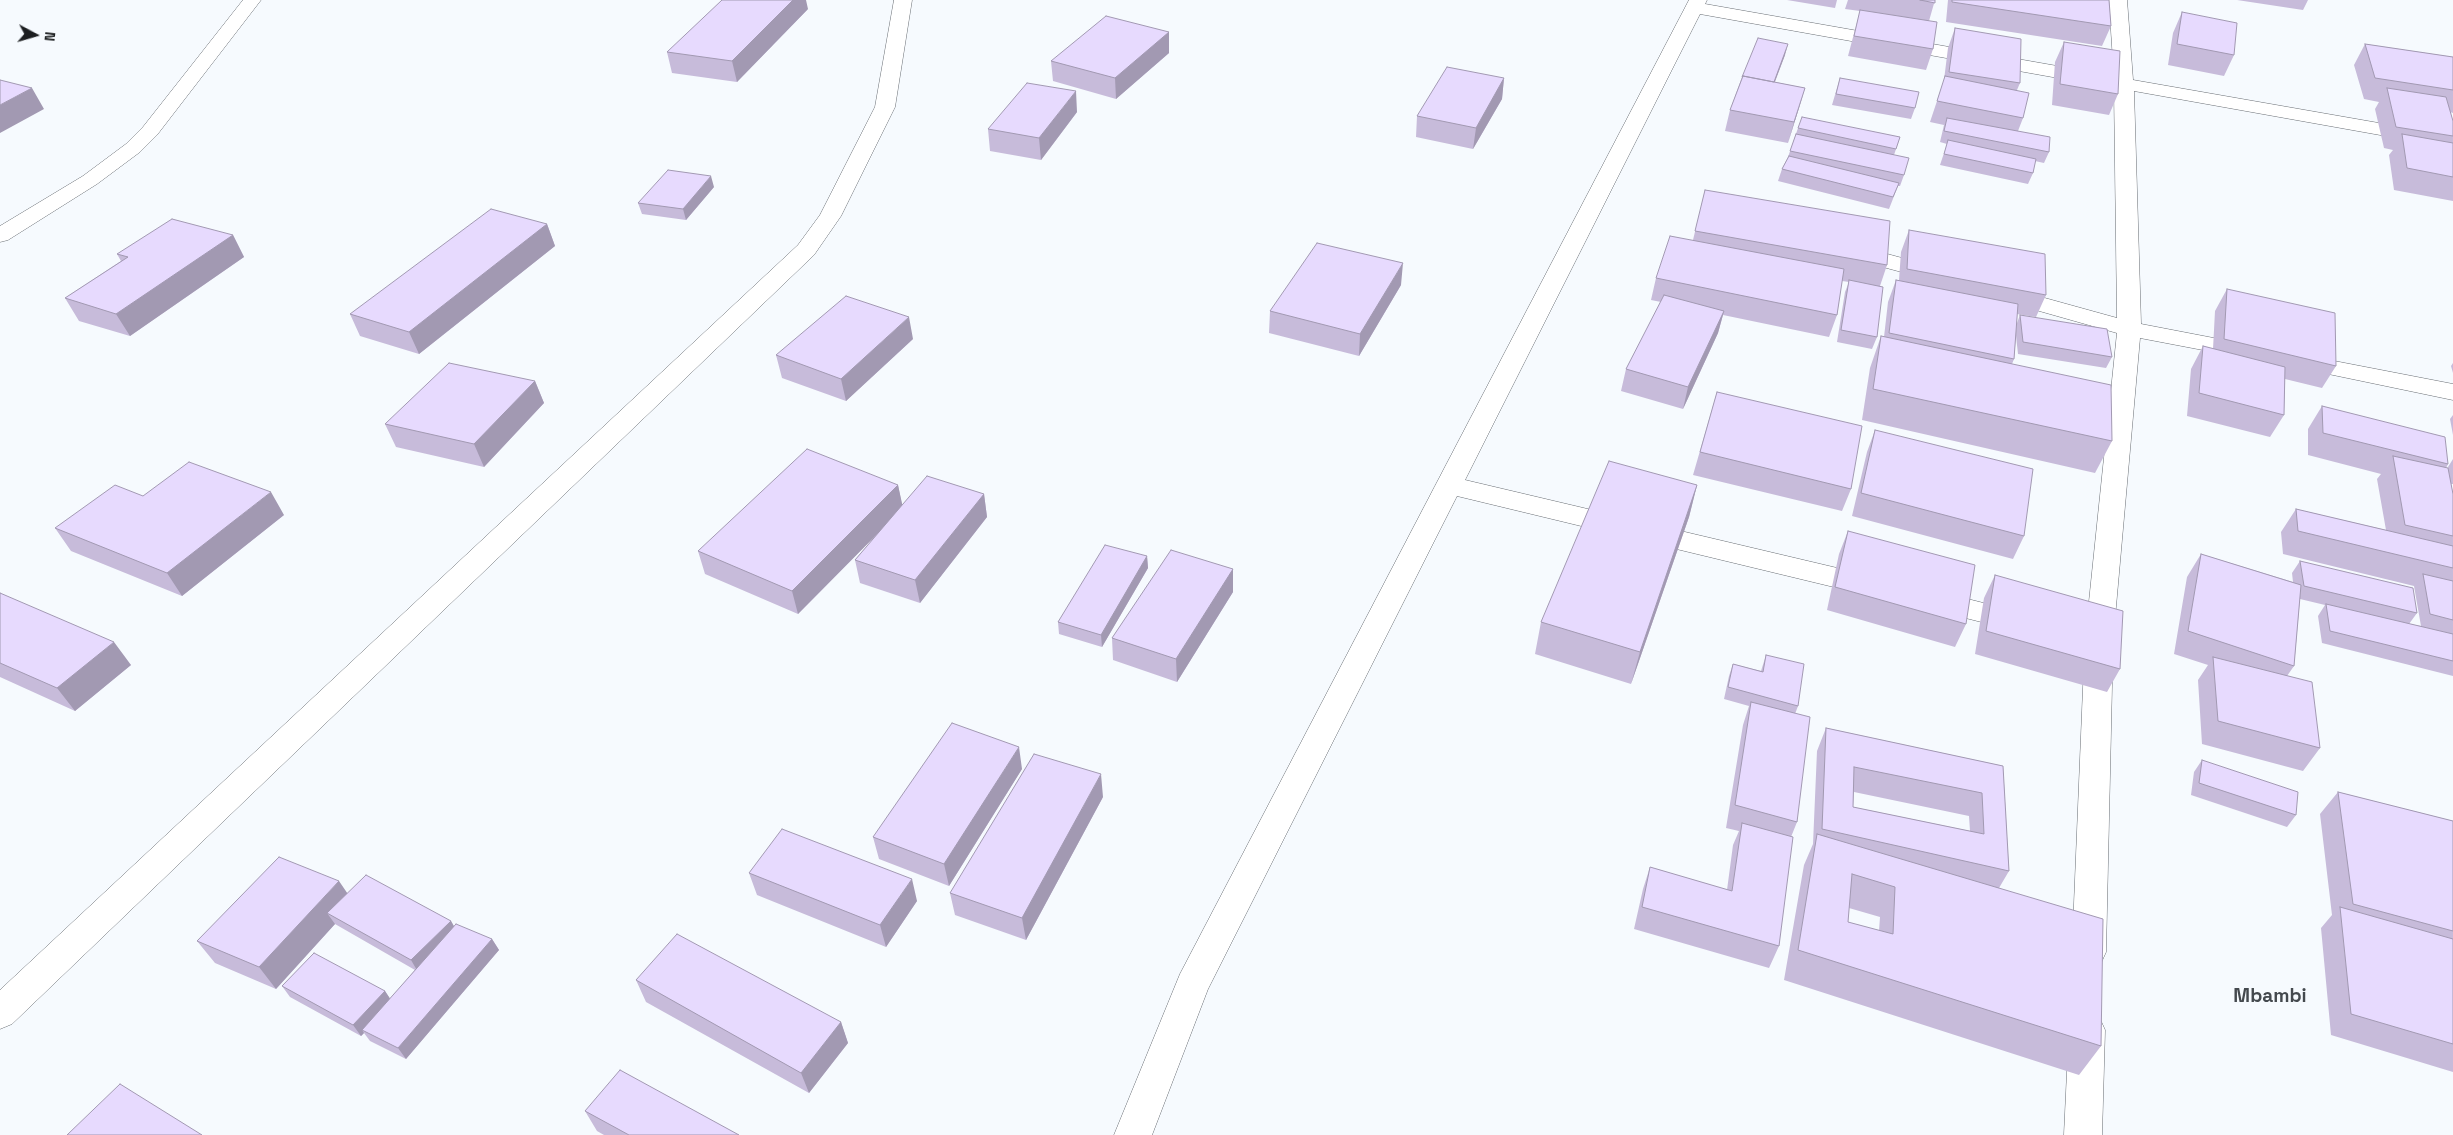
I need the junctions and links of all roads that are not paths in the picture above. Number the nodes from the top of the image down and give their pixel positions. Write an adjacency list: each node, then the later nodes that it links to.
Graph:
1 (252, 0): 7 (street)
2 (903, 0): 17 (street)
3 (2118, 0): 5 (street)
4 (1696, 4): 5 (street); 13 (street)
5 (2124, 85): 6 (street); 11 (street)
6 (2453, 142)
7 (0, 235)
8 (1876, 258): 9 (street)
9 (1960, 281)
10 (1988, 289): 11 (street)
11 (2129, 329): 12 (street); 16 (street)
12 (2453, 392)
13 (1449, 485): 14 (street); 18 (street)
14 (2041, 626)
15 (2070, 633): 16 (street)
16 (2099, 640): 19 (street)
17 (0, 1013)
18 (1133, 1135)
19 (2083, 1135)

